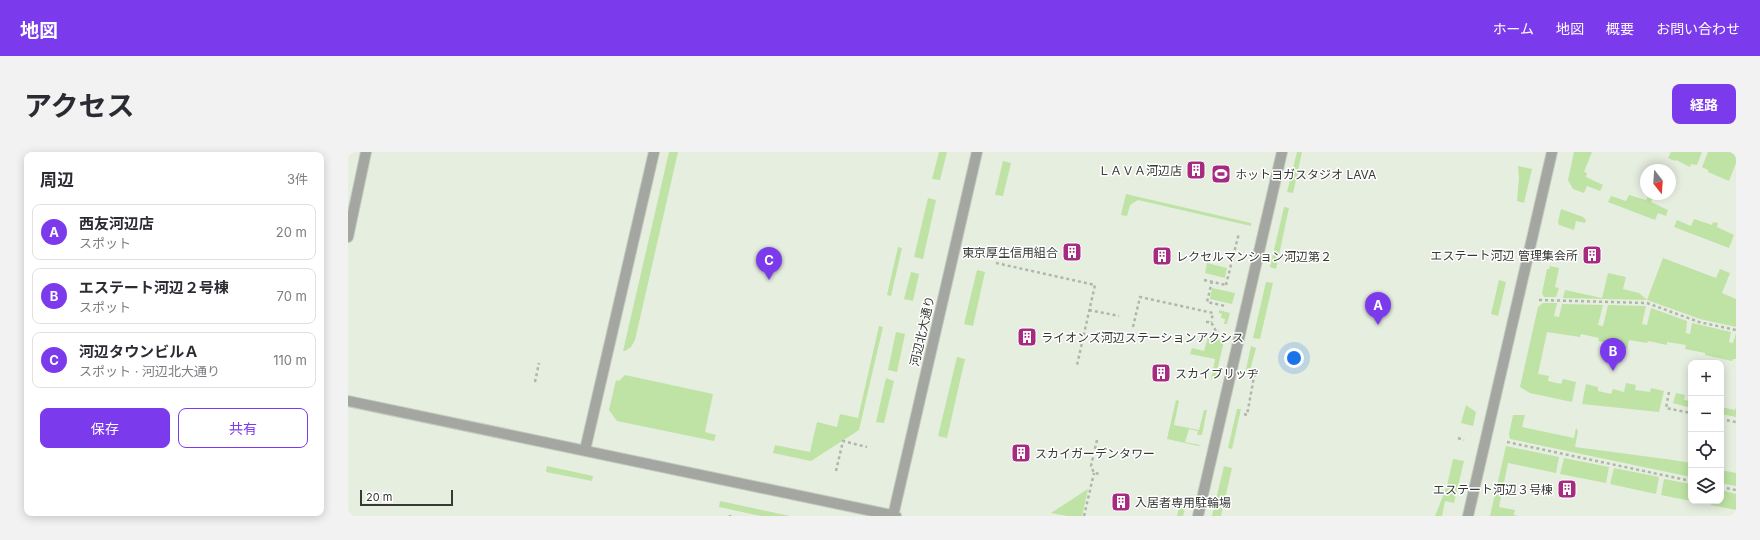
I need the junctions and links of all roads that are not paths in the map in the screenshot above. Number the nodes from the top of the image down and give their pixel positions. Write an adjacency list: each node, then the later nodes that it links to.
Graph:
1 (366, 152): 6 (street)
2 (654, 152): 8 (street)
3 (977, 152): 9 (street, 河辺北大通り)
4 (1282, 152): 10 (street)
5 (1552, 152): 11 (street)
6 (348, 237)
7 (348, 401): 8 (street)
8 (585, 450): 9 (street)
9 (894, 516)
10 (1198, 516)
11 (1468, 516)

